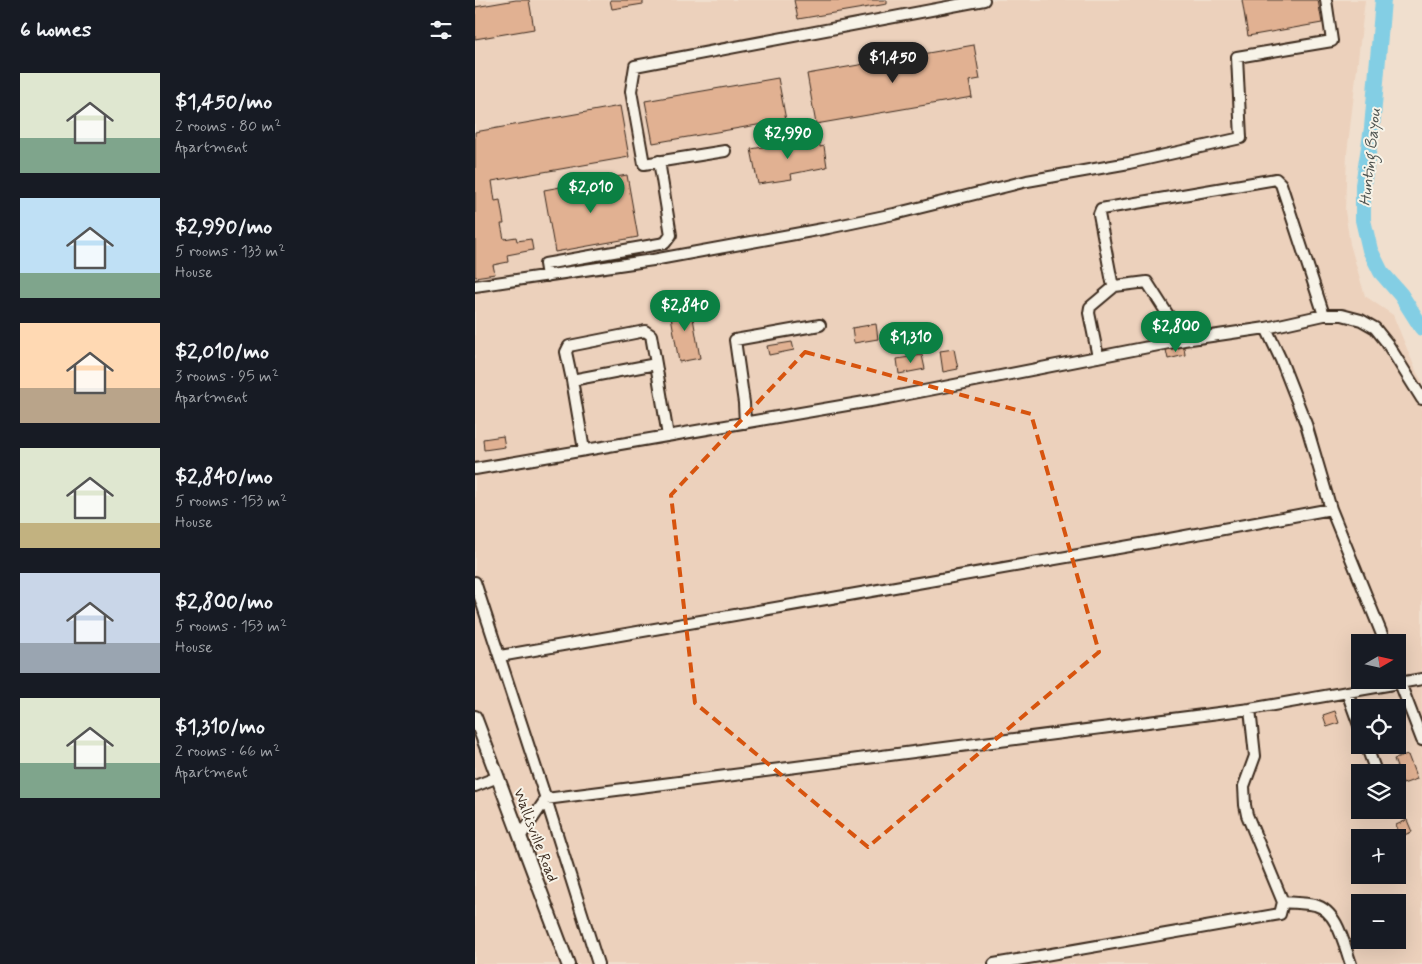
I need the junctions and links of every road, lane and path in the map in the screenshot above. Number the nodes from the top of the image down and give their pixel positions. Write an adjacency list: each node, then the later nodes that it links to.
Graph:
1 (984, 0): 4 (lane)
2 (1326, 0): 5 (lane)
3 (725, 151): 4 (lane)
4 (659, 161): 5 (lane)
5 (547, 276): 6 (lane)
6 (475, 286)
7 (1115, 286): 8 (lane); 11 (lane); 12 (lane)
8 (1324, 315): 10 (lane); 15 (lane)
9 (820, 325): 16 (lane)
10 (1266, 328): 11 (lane); 20 (lane)
11 (1184, 340): 12 (lane)
12 (1098, 357): 16 (lane)
13 (656, 364): 14 (lane); 14 (lane); 17 (lane)
14 (572, 380): 18 (lane)
15 (1422, 399)
16 (745, 423): 17 (lane)
17 (668, 436): 18 (lane)
18 (584, 450): 19 (lane)
19 (475, 468)
20 (1331, 509): 22 (lane); 23 (lane)
21 (475, 582): 23 (lane)
22 (1382, 634)
23 (500, 656): 35 (lane)
24 (1406, 678): 25 (lane)
25 (1422, 679)
26 (1358, 689): 28 (lane)
27 (1403, 689): 32 (lane)
28 (1347, 692): 29 (lane); 30 (lane)
29 (1351, 703)
30 (1250, 709): 35 (lane); 37 (lane)
31 (475, 717): 33 (main road, Wallisville Road)
32 (1422, 740)
33 (497, 777): 34 (lane); 36 (main road, Wallisville Road)
34 (475, 786)
35 (546, 799): 36 (lane); 39 (lane)
36 (520, 837): 38 (main road, Wallisville Road)
37 (1283, 902): 40 (lane); 41 (lane)
38 (568, 964)
39 (598, 964)
40 (994, 964)
41 (1351, 964)

